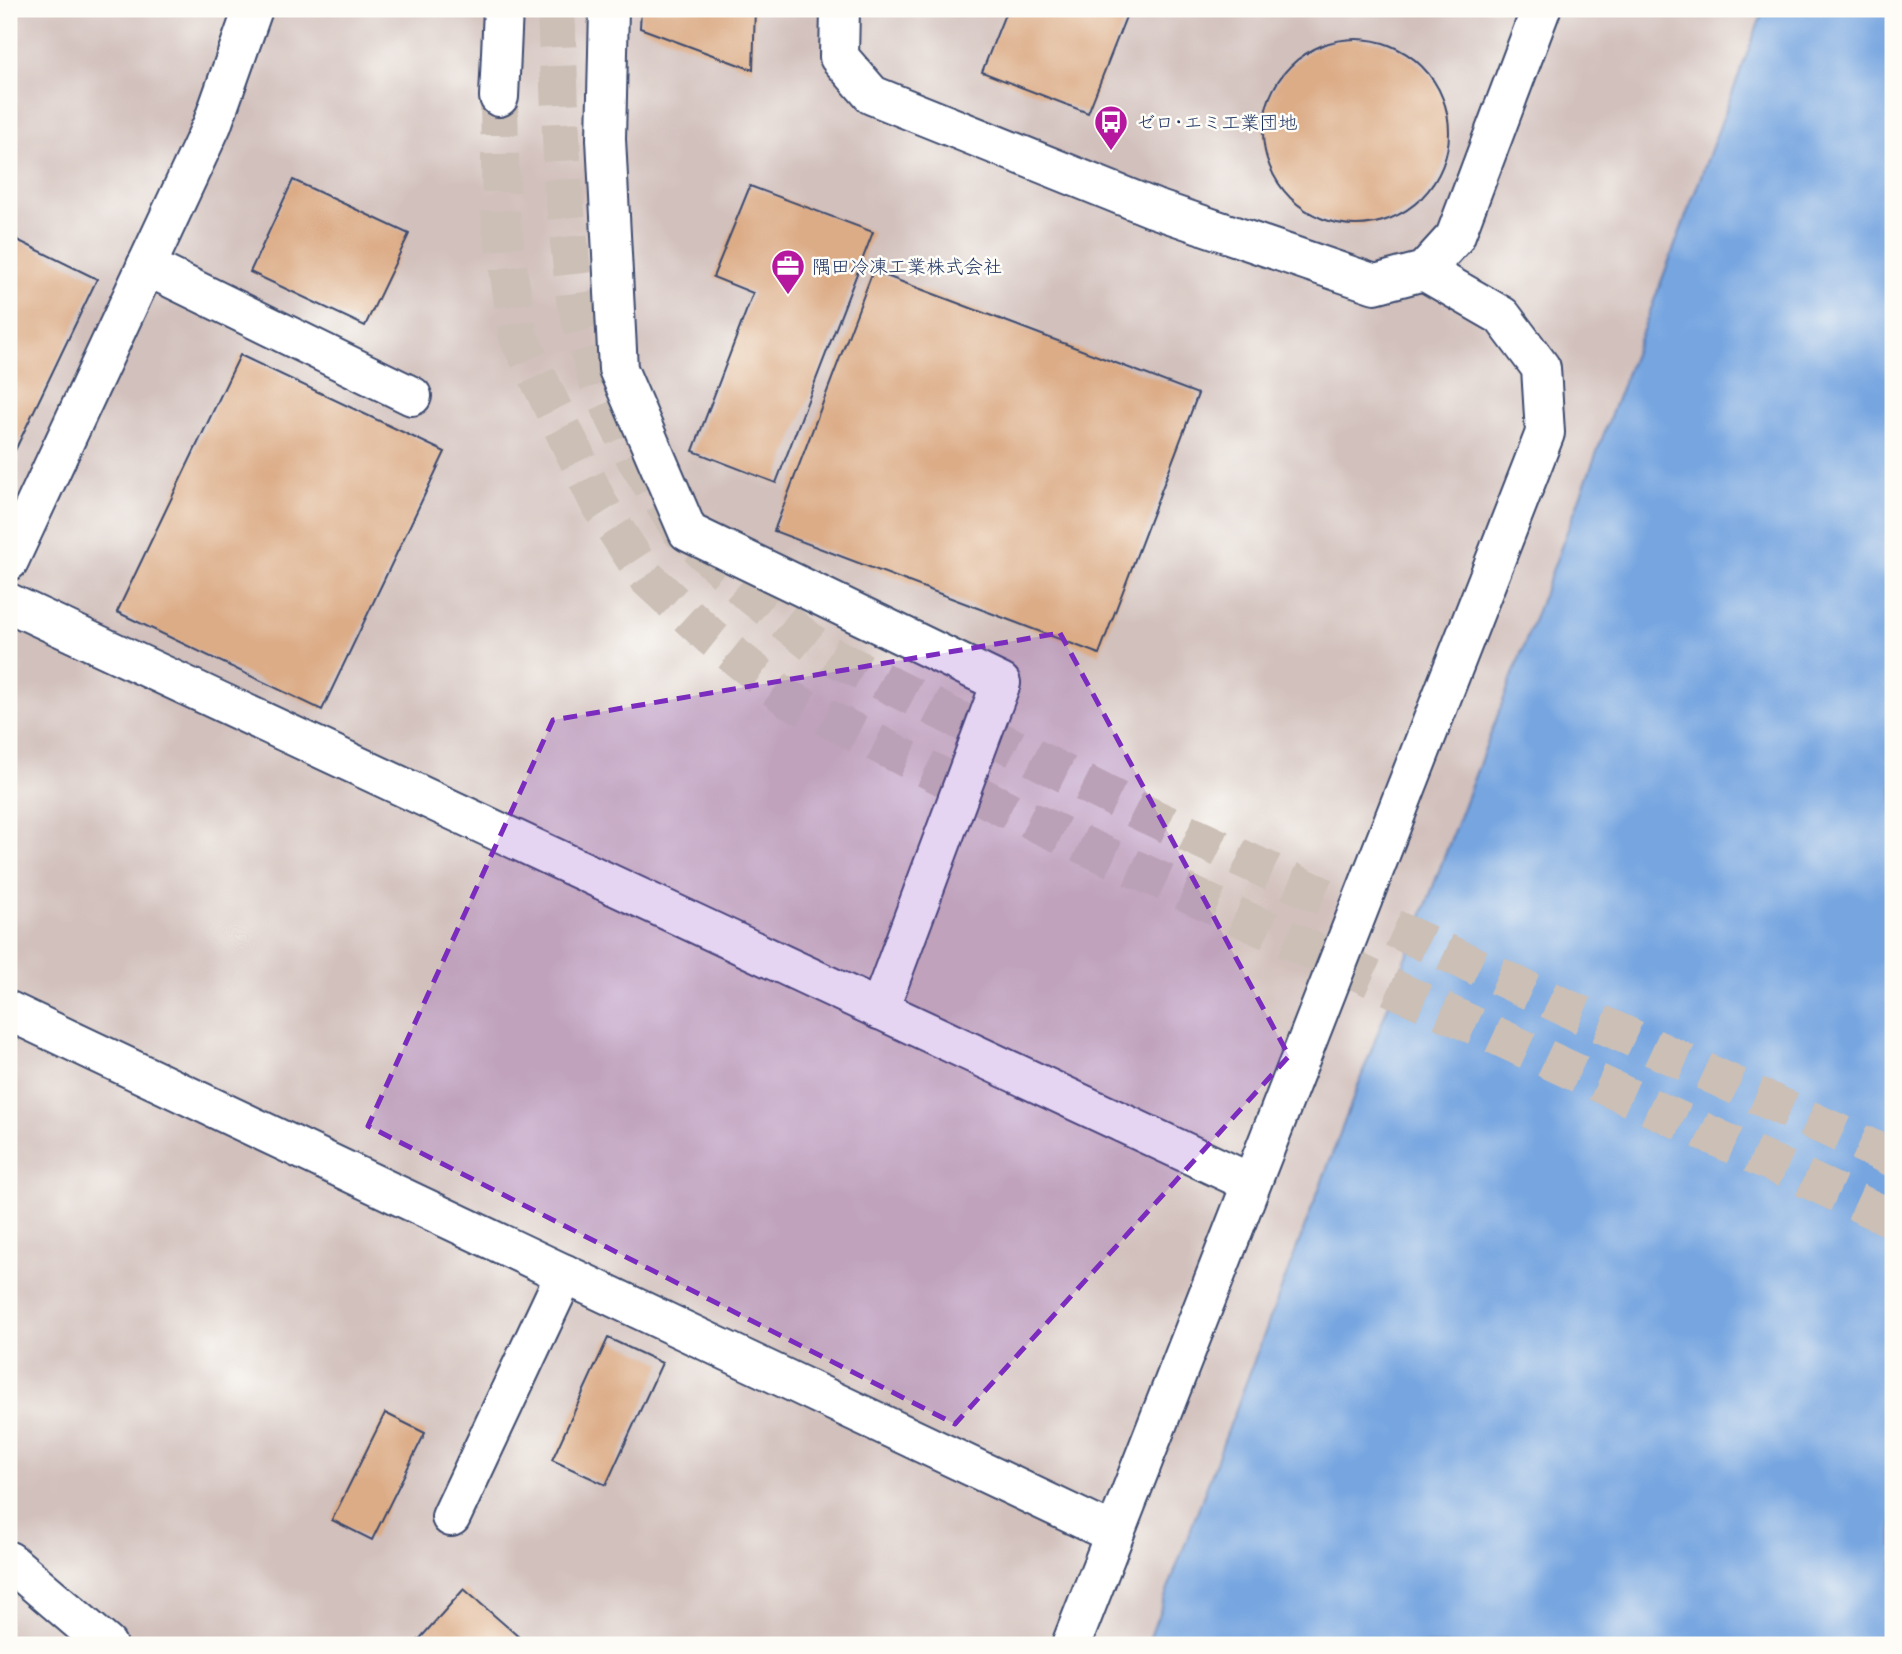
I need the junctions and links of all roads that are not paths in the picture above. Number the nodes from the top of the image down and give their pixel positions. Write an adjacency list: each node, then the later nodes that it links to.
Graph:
1 (253, 9): 7 (street)
2 (503, 9): 6 (street)
3 (610, 9): 12 (street)
4 (839, 9): 8 (street)
5 (1541, 9): 8 (street)
6 (499, 97)
7 (146, 266): 9 (street); 10 (street)
8 (1424, 271): 14 (street)
9 (412, 396)
10 (9, 561)
11 (9, 603): 12 (street)
12 (879, 1010): 14 (street)
13 (9, 1011): 15 (street)
14 (1251, 1184): 17 (street)
15 (565, 1274): 16 (street); 17 (street)
16 (451, 1517)
17 (1114, 1534): 20 (street)
18 (10, 1563): 19 (street)
19 (107, 1645)
20 (1071, 1645)

